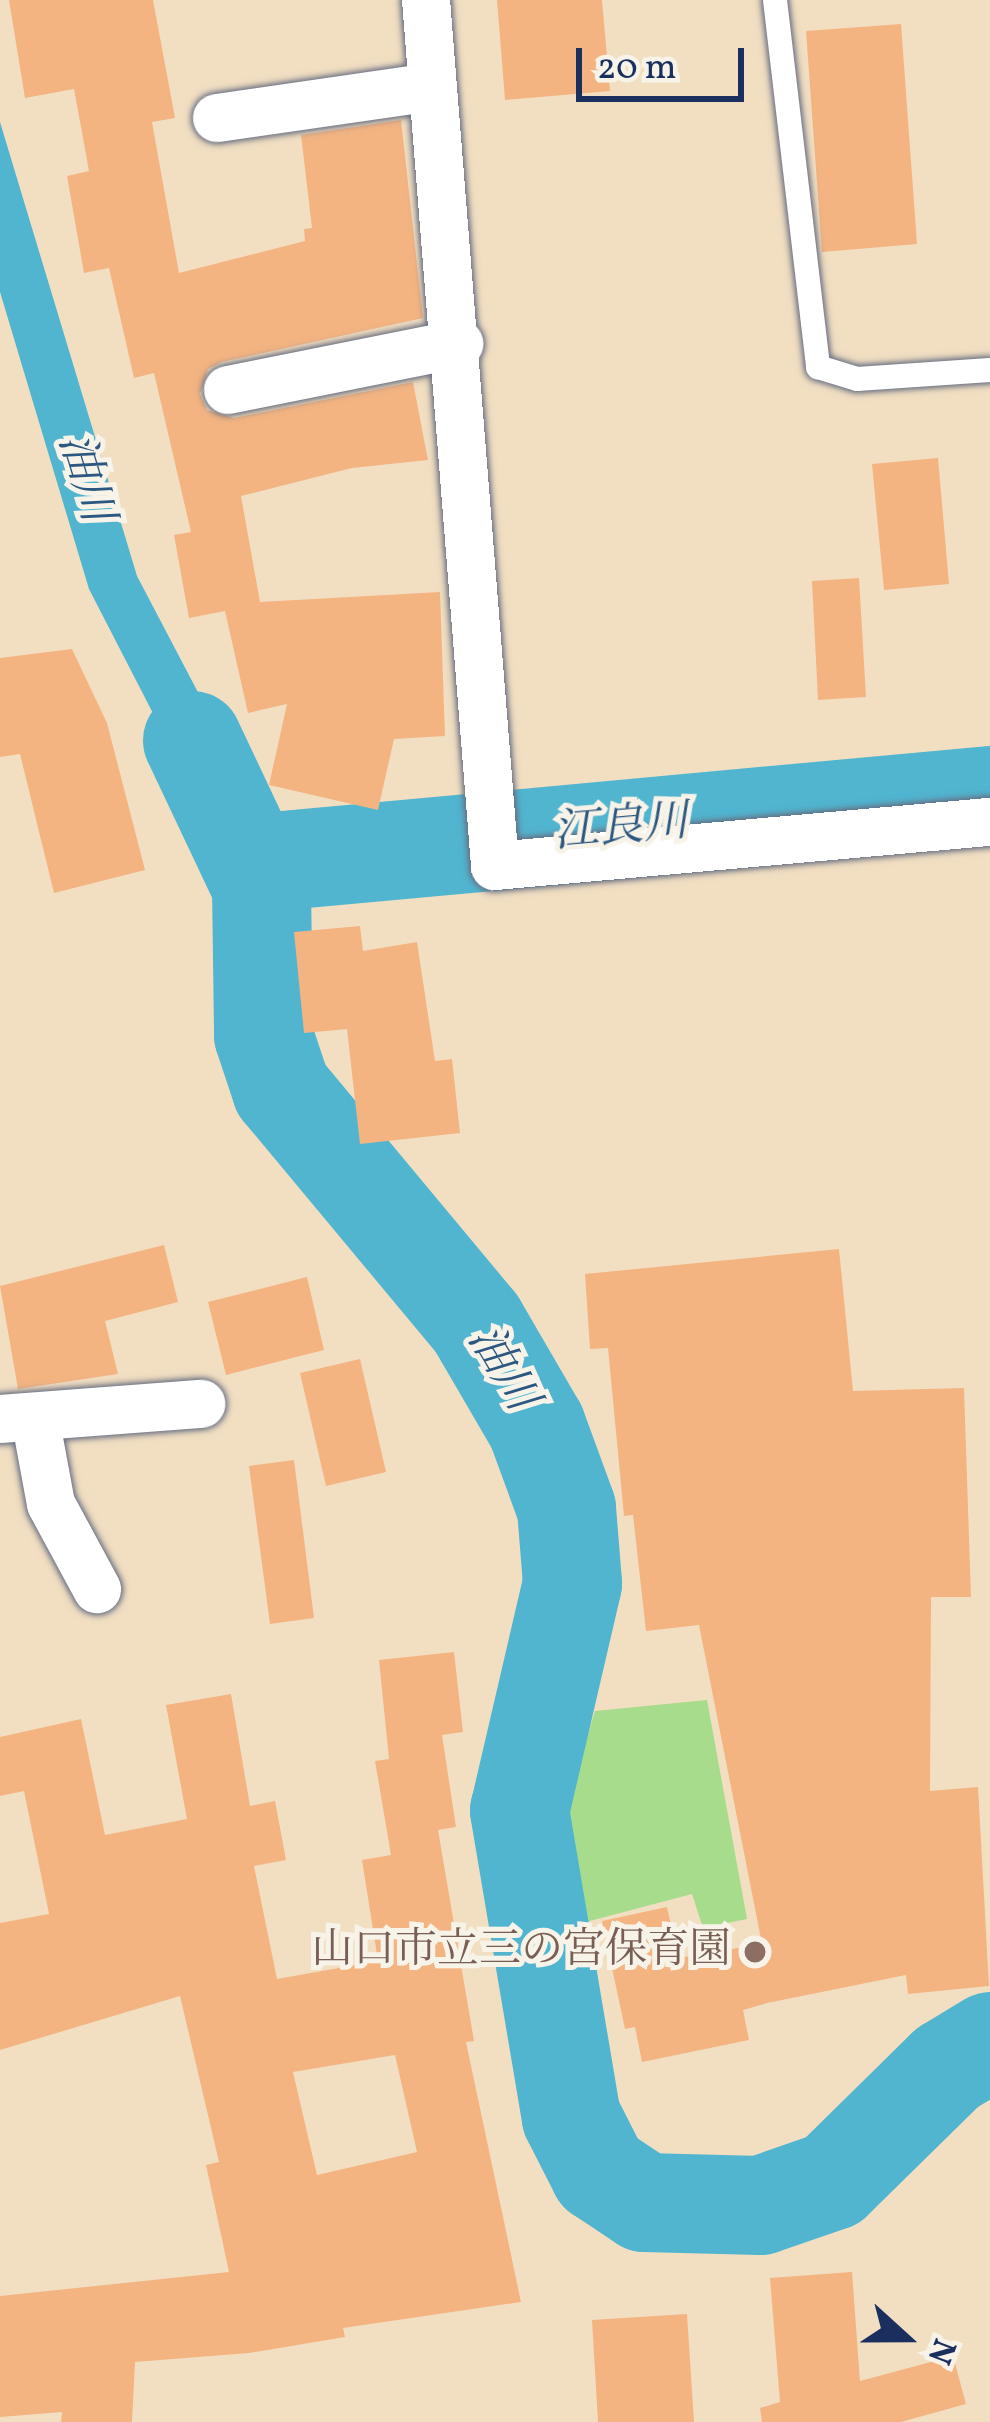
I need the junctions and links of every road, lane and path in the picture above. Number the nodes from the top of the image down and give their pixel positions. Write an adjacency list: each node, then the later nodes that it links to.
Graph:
1 (426, 0): 3 (street)
2 (775, 0): 6 (lane)
3 (432, 87): 4 (street); 5 (street)
4 (217, 118)
5 (458, 344): 7 (street); 8 (street)
6 (990, 370)
7 (228, 390)
8 (990, 822)
9 (201, 1404): 10 (street)
10 (18, 1421): 11 (street)
11 (97, 1588)

